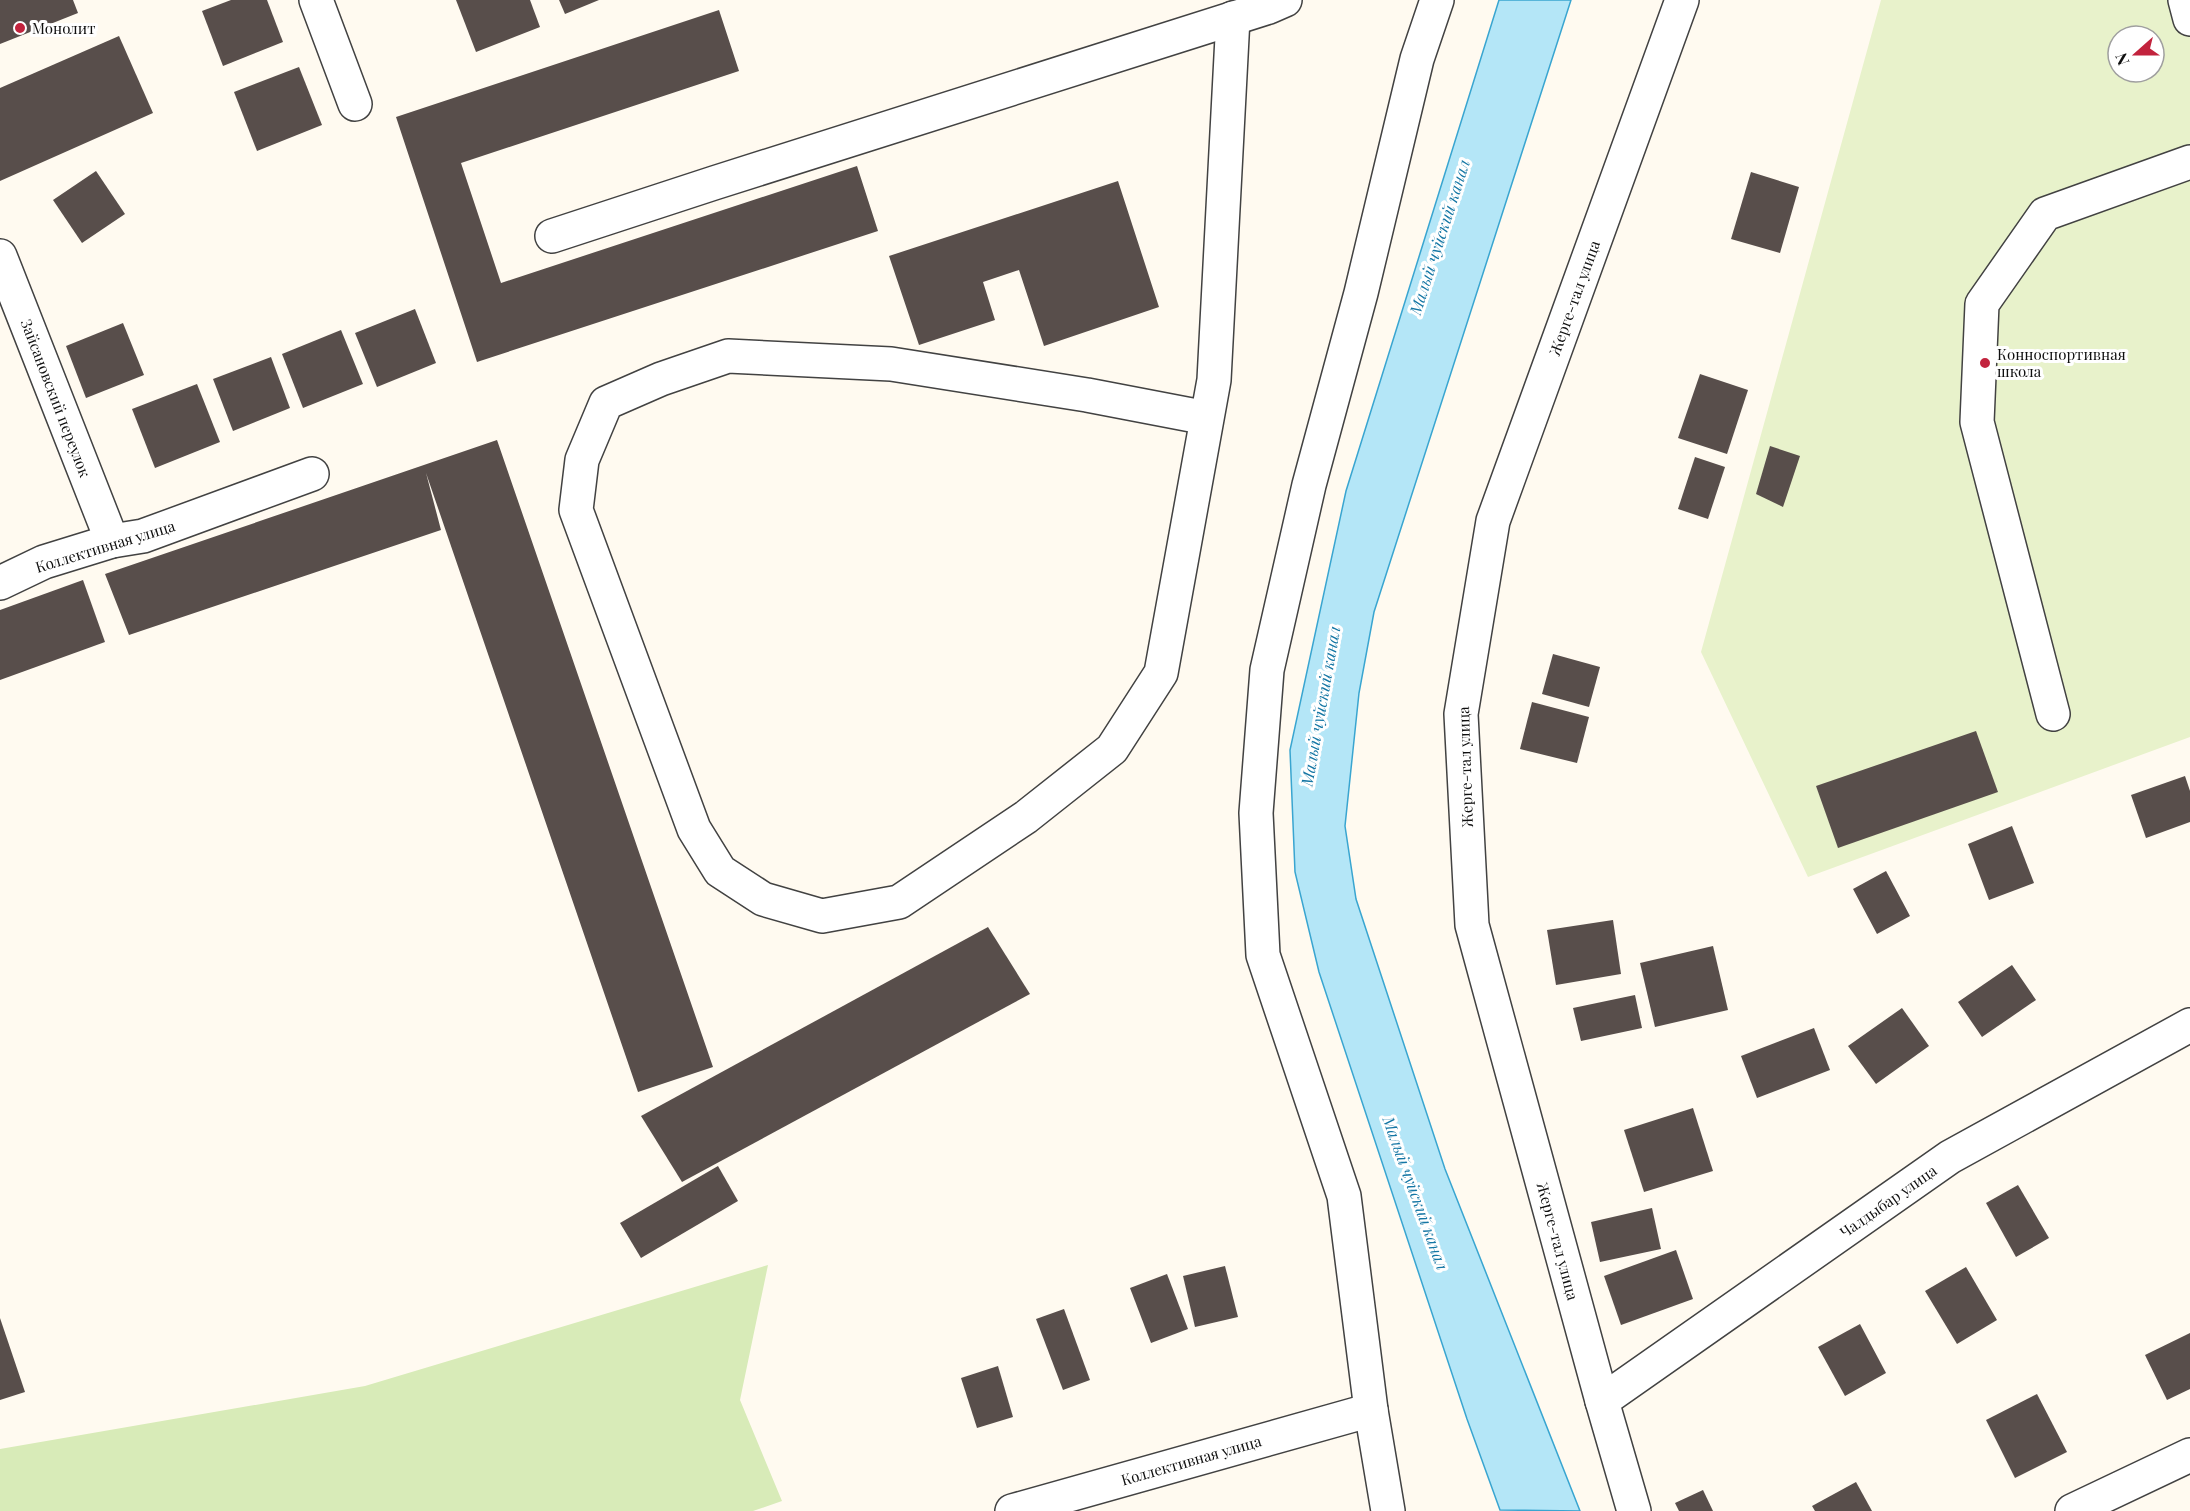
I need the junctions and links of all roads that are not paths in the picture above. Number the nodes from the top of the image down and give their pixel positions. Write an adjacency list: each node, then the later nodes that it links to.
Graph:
1 (315, 0): 8 (street)
2 (1285, 0): 6 (street)
3 (1437, 0): 19 (street)
4 (1682, 0): 18 (street, Жерге-тал улица)
5 (2185, 0): 7 (street)
6 (1233, 18): 10 (street); 12 (street)
7 (2190, 19)
8 (355, 105)
9 (2190, 162): 16 (street)
10 (552, 237)
11 (0, 256): 14 (street, Зайсановский переулок)
12 (1207, 418): 12 (street)
13 (312, 474): 14 (street, Коллективная улица)
14 (112, 541): 15 (street, Коллективная улица)
15 (0, 583)
16 (2053, 714)
17 (2190, 1025): 18 (street, Чалдыбар улица)
18 (1602, 1401): 23 (street, Жерге-тал улица)
19 (1371, 1410): 21 (street, Коллективная улица); 22 (street)
20 (2190, 1455): 24 (street)
21 (1012, 1511)
22 (1388, 1511)
23 (1634, 1511)
24 (2072, 1511)

